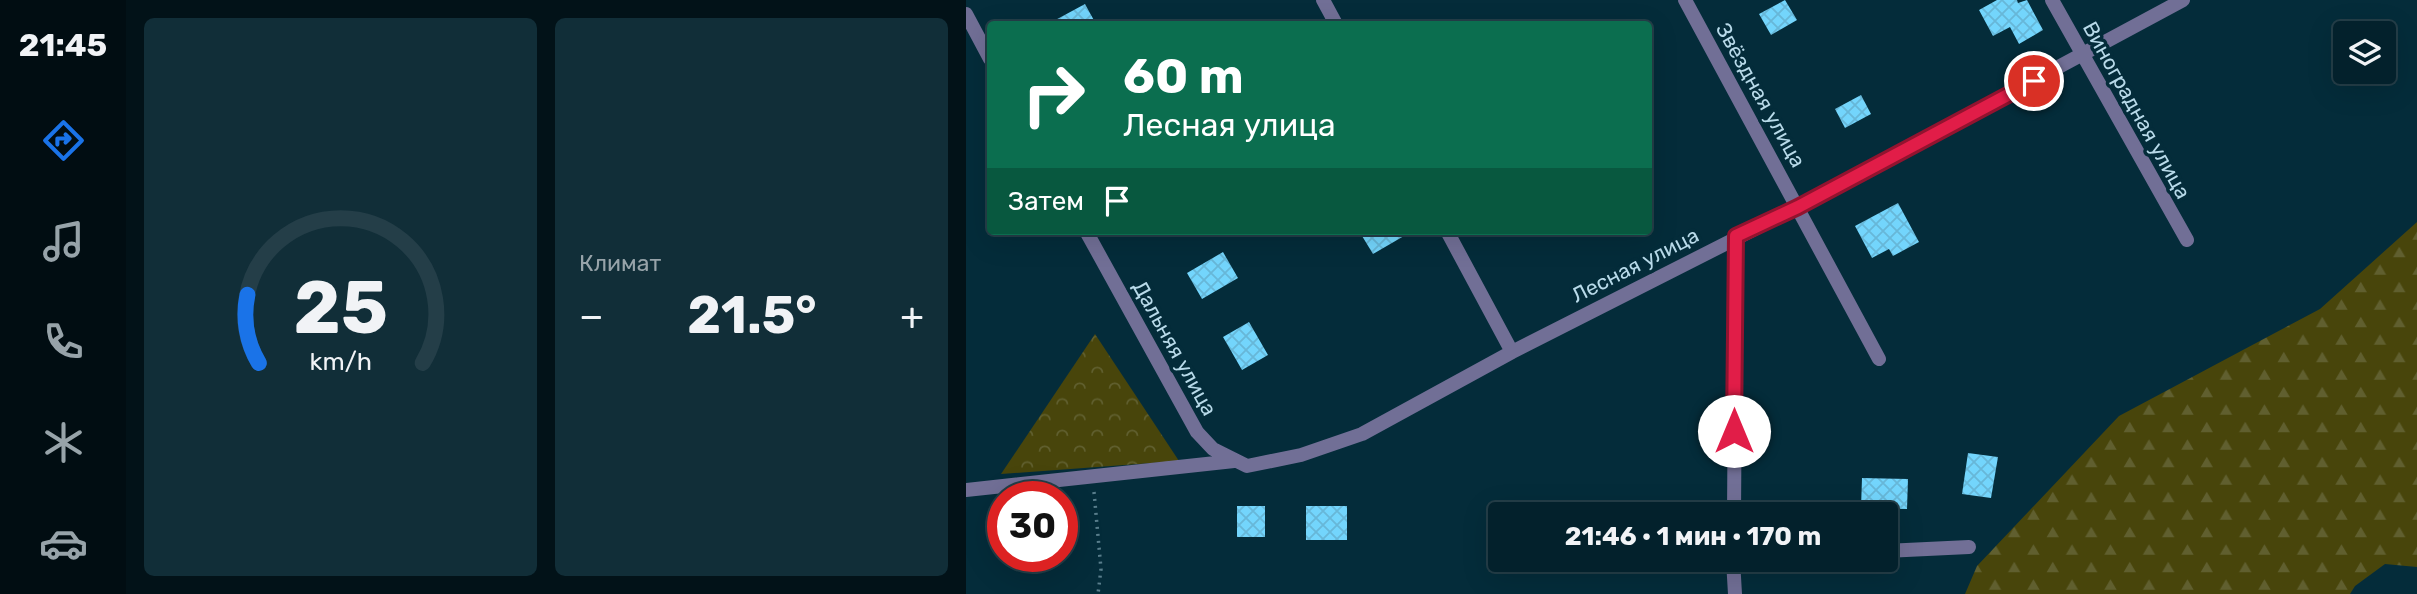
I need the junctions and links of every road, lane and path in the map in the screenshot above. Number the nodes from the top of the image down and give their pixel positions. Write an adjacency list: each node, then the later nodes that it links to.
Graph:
1 (1323, 0): 6 (street)
2 (1685, 0): 9 (street, Звёздная улица)
3 (2052, 0): 8 (street, Виноградная улица)
4 (2183, 0): 8 (street, Лесная улица)
5 (966, 14): 7 (street)
6 (1334, 21)
7 (987, 53)
8 (2082, 55): 9 (street, Лесная улица); 13 (street, Виноградная улица)
9 (1798, 207): 12 (street, Лесная улица); 15 (street, Звёздная улица)
10 (1088, 235): 16 (street, Дальняя улица)
11 (1449, 235): 14 (street)
12 (1736, 236): 14 (street, Лесная улица); 19 (street)
13 (2187, 240)
14 (1512, 352): 16 (street, Лесная улица)
15 (1879, 359)
16 (1241, 463): 17 (street, Лесная улица)
17 (1092, 476): 18 (street, Лесная улица); 23 (path)
18 (966, 490)
19 (1734, 502)
20 (1969, 547): 21 (street)
21 (1898, 550)
22 (1734, 572): 24 (street)
23 (1098, 594)
24 (1735, 594)

